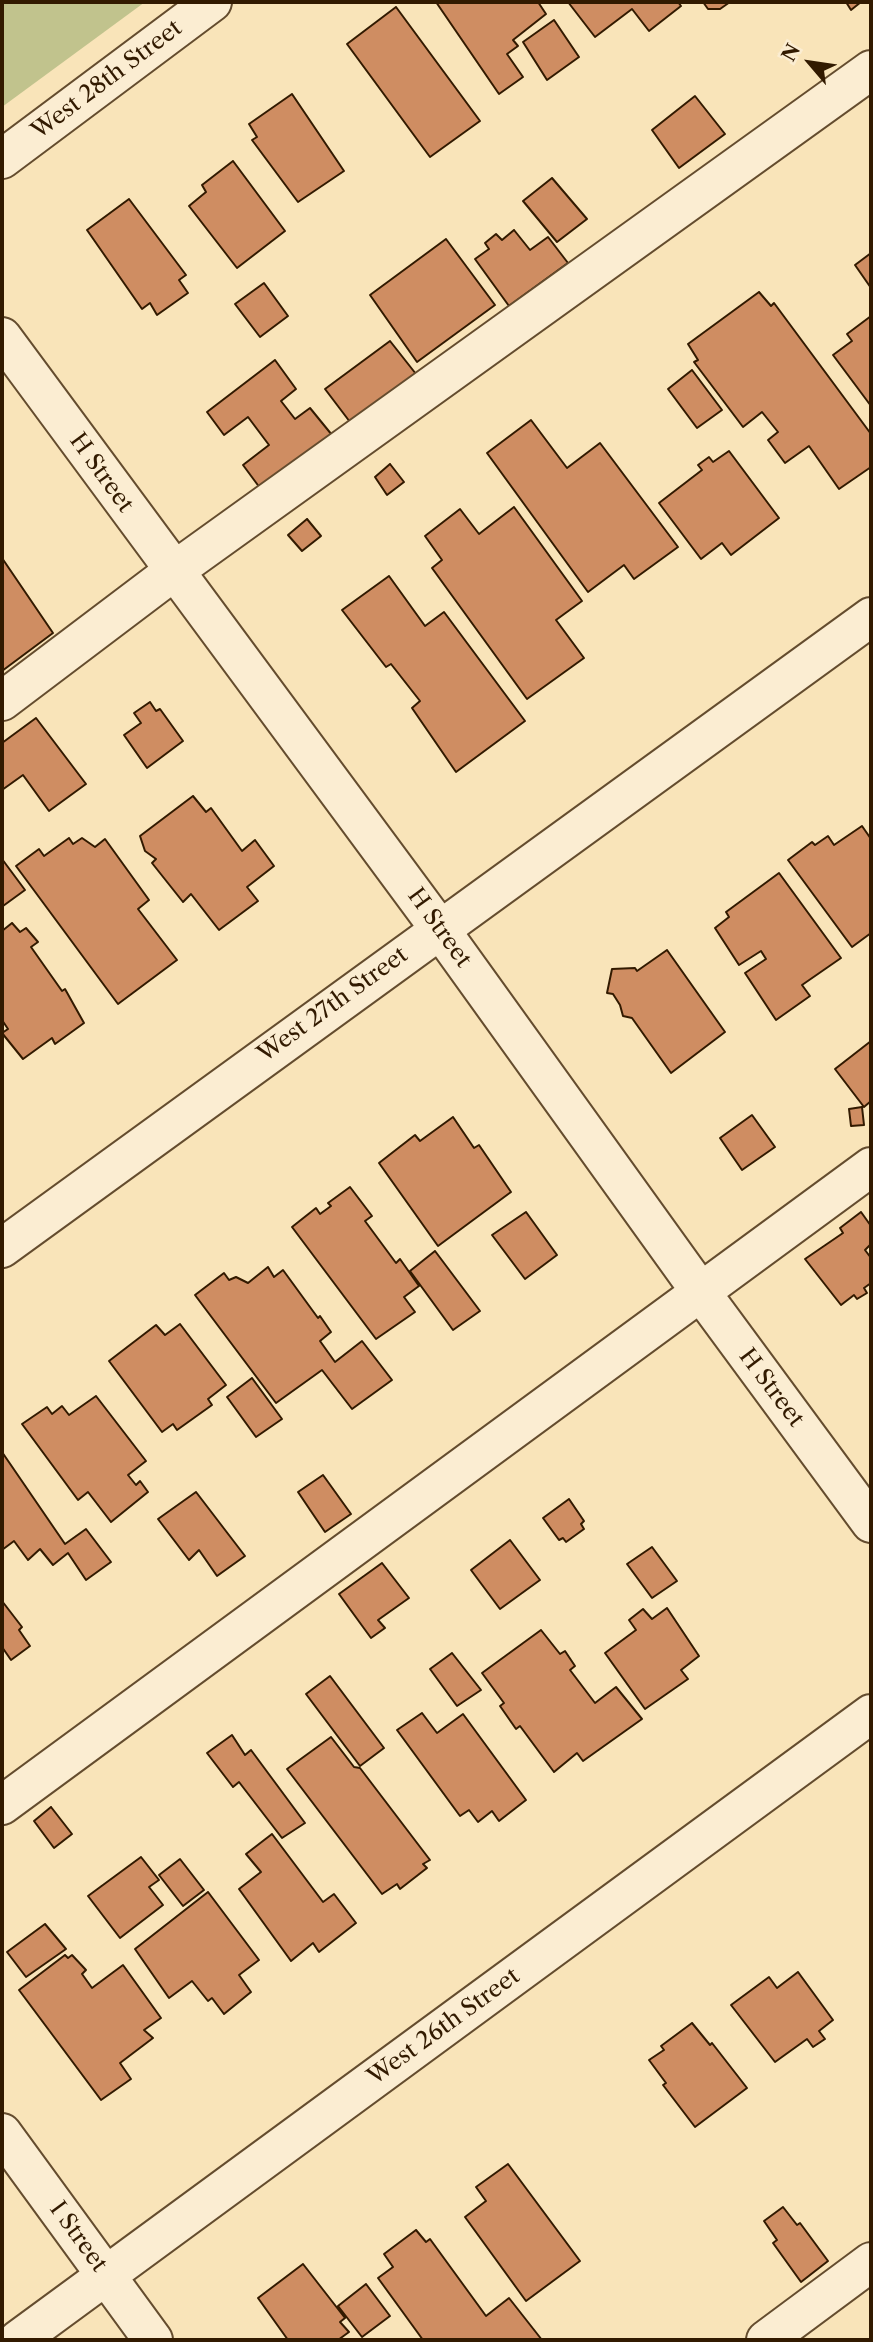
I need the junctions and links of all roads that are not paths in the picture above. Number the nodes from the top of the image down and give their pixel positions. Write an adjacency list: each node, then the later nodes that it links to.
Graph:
1 (212, 2): 3 (street, West 28th Street)
2 (871, 70): 5 (street)
3 (2, 159)
4 (2, 337): 5 (street, H Street)
5 (174, 572): 7 (street); 8 (street, H Street)
6 (871, 617): 8 (street, West 27th Street)
7 (2, 701)
8 (439, 928): 10 (street, West 27th Street); 11 (street, H Street)
9 (871, 1167): 11 (street)
10 (2, 1248)
11 (699, 1291): 12 (street, H Street); 14 (street)
12 (871, 1523)
13 (871, 1714): 17 (street, West 26th Street)
14 (2, 1805)
15 (2, 2133): 17 (street, I Street)
16 (871, 2262): 20 (street)
17 (106, 2275): 18 (street, West 26th Street); 19 (street, I Street)
18 (18, 2340)
19 (153, 2340)
20 (766, 2340)

